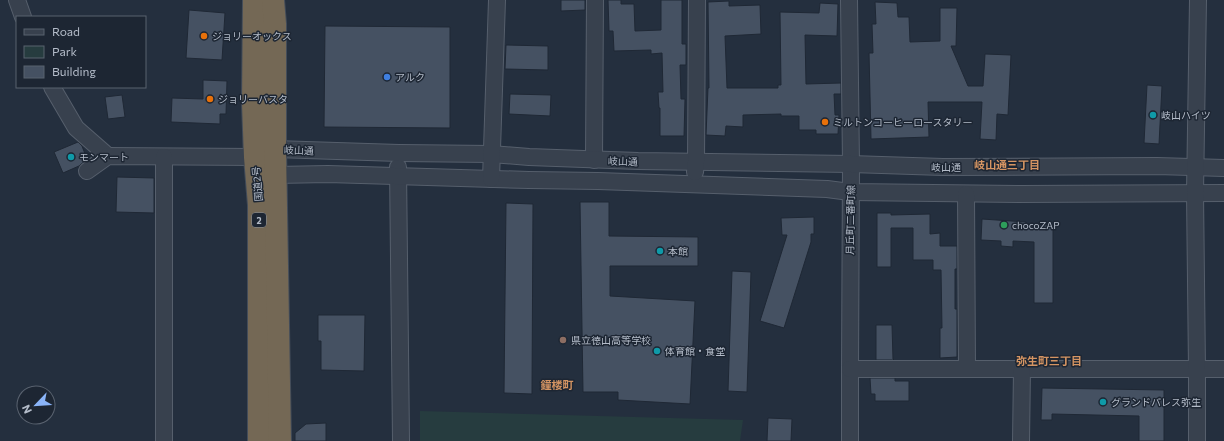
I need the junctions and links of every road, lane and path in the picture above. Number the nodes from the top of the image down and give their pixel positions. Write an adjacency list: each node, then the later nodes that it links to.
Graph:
1 (17, 0): 9 (street)
2 (254, 0): 16 (highway, 国道2号 / 2)
3 (273, 0): 11 (highway, 国道2号 / 2)
4 (497, 0): 13 (street)
5 (595, 0): 17 (street)
6 (697, 0): 18 (street)
7 (849, 0): 19 (street, 月丘町二番町線)
8 (1198, 0): 20 (street)
9 (22, 16)
10 (53, 88): 14 (street)
11 (275, 149): 12 (street, 岐山通); 16 (street, 岐山通); 23 (highway, 国道2号 / 2)
12 (399, 153): 13 (street, 岐山通); 24 (street)
13 (492, 154): 17 (street, 岐山通); 25 (street)
14 (108, 156): 15 (street); 22 (street)
15 (164, 157): 16 (street); 36 (street)
16 (255, 157): 23 (street); 37 (highway, 国道2号 / 2)
17 (594, 160): 18 (street, 岐山通)
18 (696, 162): 19 (street, 岐山通); 26 (street)
19 (851, 164): 20 (street, 岐山通); 27 (street, 月丘町二番町線)
20 (1195, 167): 21 (street, 岐山通); 28 (street)
21 (1224, 168)
22 (87, 171)
23 (276, 175): 24 (street, 岐山通); 38 (highway, 国道2号 / 2)
24 (398, 176): 25 (street, 岐山通); 39 (street)
25 (491, 179): 26 (street, 岐山通)
26 (693, 184): 27 (street, 岐山通)
27 (850, 192): 30 (street, 岐山通); 31 (street, 月丘町二番町線)
28 (1195, 193): 29 (street, 岐山通); 30 (street, 岐山通); 34 (street)
29 (1224, 193)
30 (966, 194): 32 (street)
31 (850, 369): 32 (street); 40 (street, 月丘町二番町線)
32 (968, 369): 33 (street)
33 (1022, 369): 34 (street); 41 (street)
34 (1197, 369): 35 (street); 42 (street)
35 (1224, 370)
36 (164, 441)
37 (259, 441)
38 (280, 441)
39 (400, 441)
40 (850, 441)
41 (1021, 441)
42 (1197, 441)

